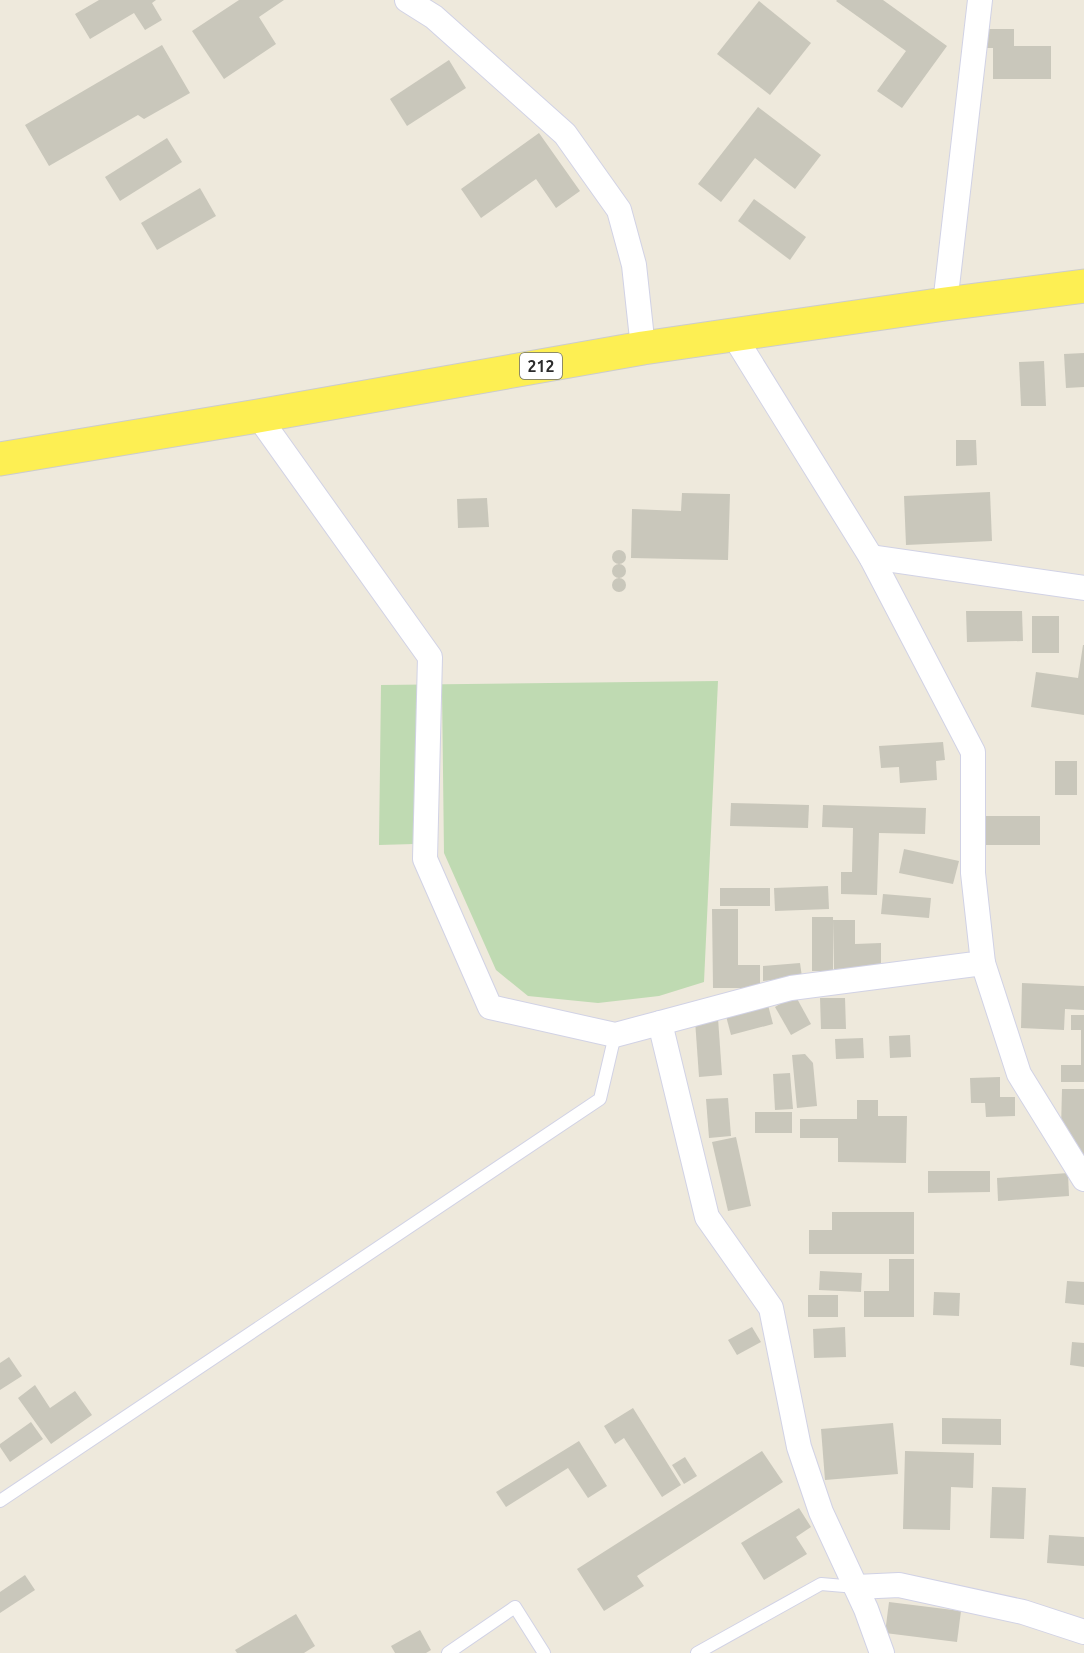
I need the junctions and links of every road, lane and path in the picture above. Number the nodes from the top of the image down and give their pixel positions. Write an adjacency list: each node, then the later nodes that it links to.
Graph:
1 (407, 0): 6 (street)
2 (980, 0): 4 (street)
3 (1084, 286): 4 (main road, 212)
4 (945, 303): 5 (main road, 212)
5 (734, 336): 6 (main road, 212); 9 (street)
6 (643, 348): 7 (main road, 212)
7 (258, 416): 8 (main road, 212); 13 (street)
8 (0, 459)
9 (872, 557): 10 (street); 11 (street)
10 (1084, 588)
11 (983, 963): 12 (street); 14 (street)
12 (660, 1023): 13 (street); 16 (street)
13 (615, 1035): 15 (lane)
14 (1084, 1179)
15 (0, 1501)
16 (856, 1587): 17 (street); 20 (lane); 21 (street)
17 (1084, 1632)
18 (448, 1653): 19 (lane)
19 (544, 1653)
20 (697, 1653)
21 (882, 1653)

